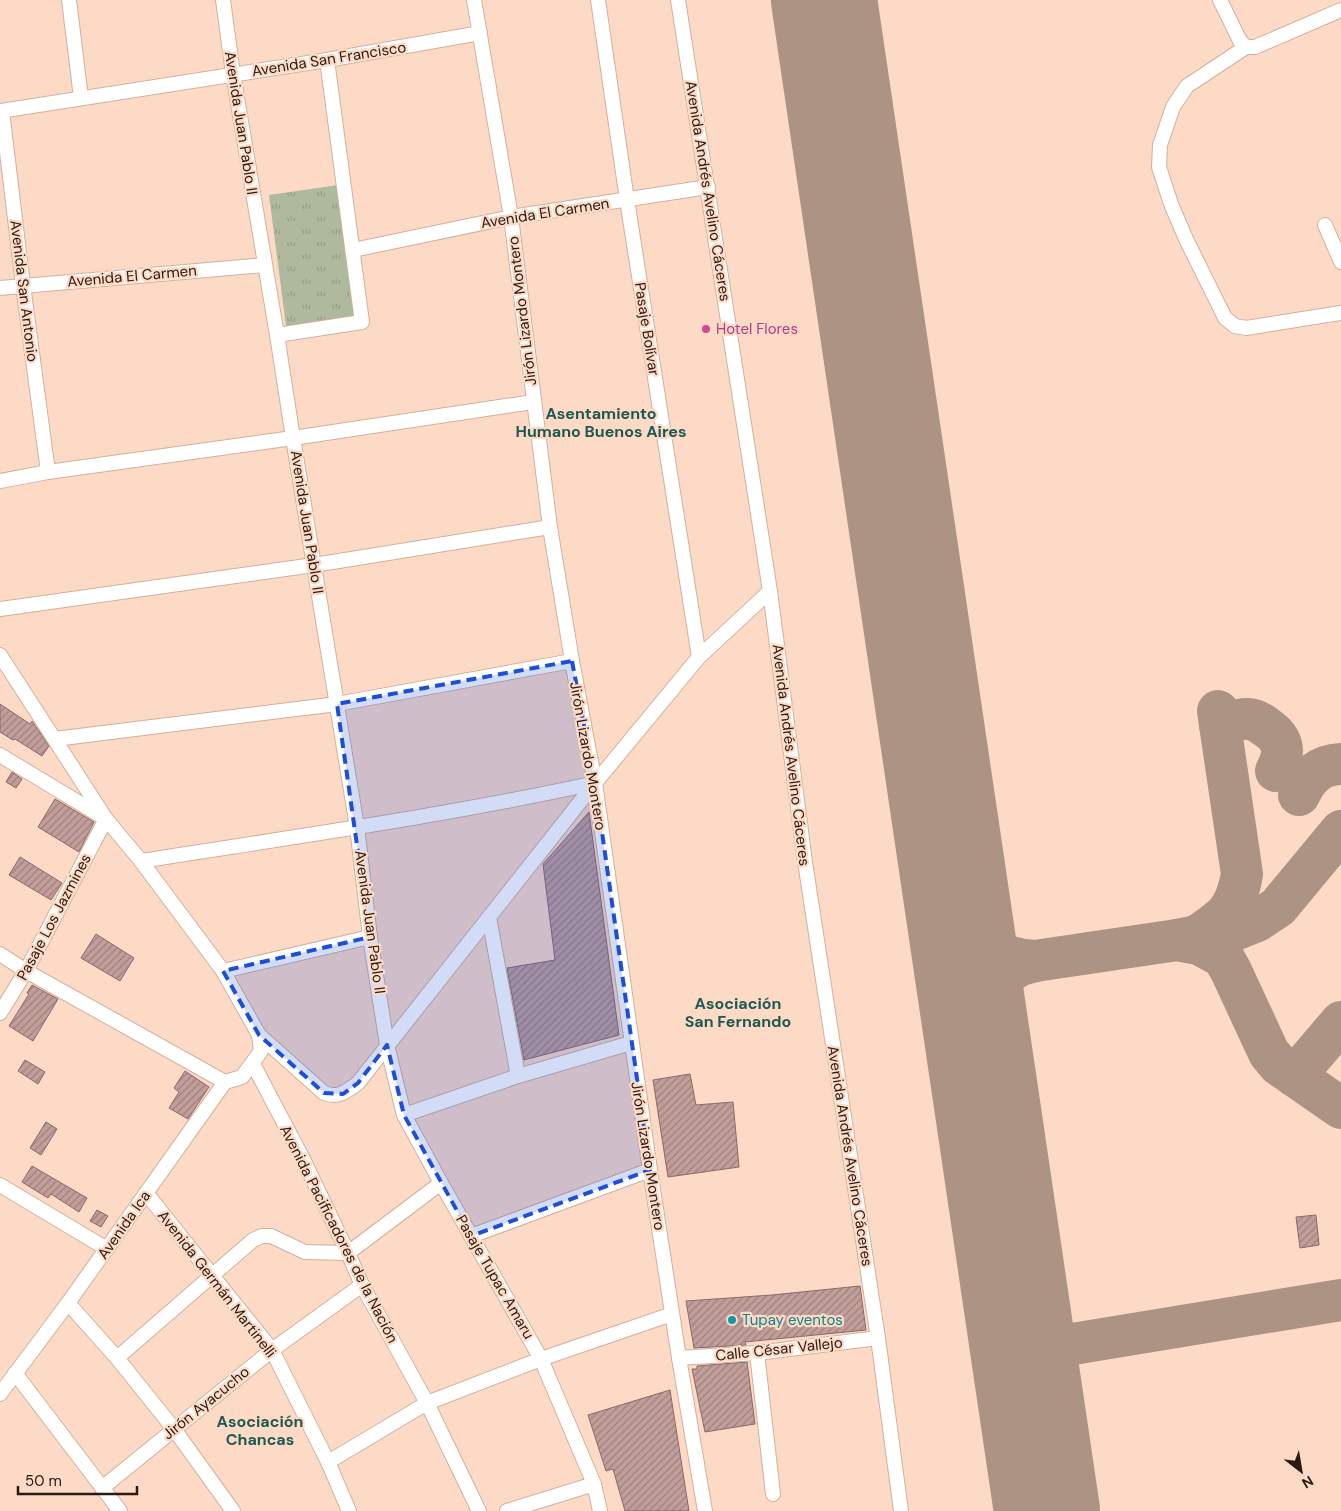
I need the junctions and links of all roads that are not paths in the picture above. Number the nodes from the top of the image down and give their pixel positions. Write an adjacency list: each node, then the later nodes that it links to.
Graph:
1 (69, 0): 12 (street)
2 (223, 0): 11 (street, Avenida Juan Pablo II)
3 (474, 0): 8 (street, Jirón Lizardo Montero)
4 (598, 0): 15 (street, Pasaje Bolívar)
5 (678, 0): 14 (street, Avenida Andrés Avelino Cáceres)
6 (1220, 0): 9 (street)
7 (1341, 10): 9 (street)
8 (480, 33): 10 (street, Avenida San Francisco); 16 (street, Jirón Lizardo Montero)
9 (1246, 47): 23 (street)
10 (327, 60): 11 (street, Avenida San Francisco); 18 (street)
11 (233, 74): 12 (street, Avenida San Francisco); 20 (street, Avenida Juan Pablo II)
12 (82, 98): 13 (street, Avenida San Francisco)
13 (1, 111): 21 (street, Avenida San Antonio)
14 (708, 187): 15 (street, Avenida El Carmen); 31 (street, Avenida Andrés Avelino Cáceres)
15 (627, 200): 16 (street, Avenida El Carmen); 34 (street, Pasaje Bolívar)
16 (511, 217): 18 (street, Avenida El Carmen); 25 (street, Jirón Lizardo Montero)
17 (1325, 225): 19 (street)
18 (353, 250): 24 (street)
19 (1341, 262)
20 (264, 266): 21 (street, Avenida El Carmen); 24 (street, Avenida Juan Pablo II)
21 (23, 285): 22 (street, Avenida El Carmen); 27 (street, Avenida San Antonio)
22 (0, 288)
23 (1341, 313)
24 (278, 335): 26 (street, Avenida Juan Pablo II)
25 (533, 402): 26 (street); 29 (street, Jirón Lizardo Montero)
26 (293, 438): 27 (street); 30 (street, Avenida Juan Pablo II)
27 (48, 472): 28 (street)
28 (0, 481)
29 (550, 527): 30 (street); 35 (street, Jirón Lizardo Montero)
30 (314, 566): 32 (street); 36 (street, Avenida Juan Pablo II)
31 (770, 590): 34 (street); 67 (street, Avenida Andrés Avelino Cáceres)
32 (0, 608)
33 (0, 655): 37 (street)
34 (699, 657): 39 (street)
35 (572, 661): 36 (street); 39 (street, Jirón Lizardo Montero)
36 (337, 704): 37 (street); 41 (street, Avenida Juan Pablo II)
37 (55, 739): 40 (street)
38 (0, 755): 40 (street)
39 (595, 783): 41 (street); 43 (street); 50 (street, Jirón Lizardo Montero)
40 (106, 820): 42 (street); 46 (street, Pasaje Los Jazmines)
41 (357, 827): 42 (street); 44 (street, Avenida Juan Pablo II)
42 (141, 861): 47 (street)
43 (489, 916): 51 (street); 53 (street)
44 (370, 937): 47 (street); 51 (street, Avenida Juan Pablo II)
45 (0, 954): 46 (street)
46 (26, 971): 48 (street, Pasaje Los Jazmines); 54 (street)
47 (223, 971): 49 (street)
48 (0, 1013)
49 (259, 1035): 51 (street); 52 (street)
50 (631, 1043): 53 (street); 56 (street, Jirón Lizardo Montero)
51 (387, 1045): 55 (street, Pasaje Tupac Amaru)
52 (252, 1064): 54 (street, Avenida Ica); 62 (street, Avenida Pacificadores de la Nación)
53 (518, 1076): 55 (street)
54 (225, 1082): 59 (street, Avenida Ica)
55 (404, 1115): 57 (street, Pasaje Tupac Amaru)
56 (650, 1170): 60 (street); 66 (street, Jirón Lizardo Montero)
57 (441, 1183): 60 (street, Pasaje Tupac Amaru); 62 (street)
58 (0, 1185): 61 (street)
59 (146, 1193): 61 (street, Avenida Ica); 63 (street, Avenida Germán Martinelli)
60 (471, 1236): 72 (street, Pasaje Tupac Amaru)
61 (106, 1249): 65 (street, Avenida Ica)
62 (348, 1253): 63 (street); 64 (street, Avenida Pacificadores de la Nación)
63 (213, 1276): 68 (street, Avenida Germán Martinelli); 70 (street)
64 (362, 1285): 68 (street, Jirón Ayacucho); 75 (street, Avenida Pacificadores de la Nación)
65 (68, 1303): 70 (street); 73 (street, Avenida Ica)
66 (672, 1314): 71 (street, Jirón Lizardo Montero); 72 (street)
67 (878, 1338): 69 (street, Calle César Vallejo); 88 (street, Avenida Andrés Avelino Cáceres)
68 (272, 1350): 76 (street, Jirón Ayacucho); 77 (street, Avenida Germán Martinelli)
69 (757, 1353): 71 (street, Calle César Vallejo); 80 (street)
70 (118, 1358): 76 (street)
71 (679, 1358): 87 (street, Jirón Lizardo Montero)
72 (541, 1359): 75 (street); 78 (street, Pasaje Tupac Amaru)
73 (15, 1372): 74 (street, Avenida Ica); 79 (street)
74 (0, 1394)
75 (427, 1403): 77 (street); 84 (street, Avenida Pacificadores de la Nación)
76 (174, 1429): 79 (street, Jirón Ayacucho); 82 (street)
77 (328, 1462): 83 (street, Avenida Germán Martinelli)
78 (594, 1484): 85 (street); 86 (street, Pasaje Tupac Amaru)
79 (102, 1488): 81 (street)
80 (772, 1494)
81 (120, 1511)
82 (233, 1511)
83 (349, 1511)
84 (478, 1511)
85 (507, 1511)
86 (600, 1511)
87 (706, 1511)
88 (901, 1511)

